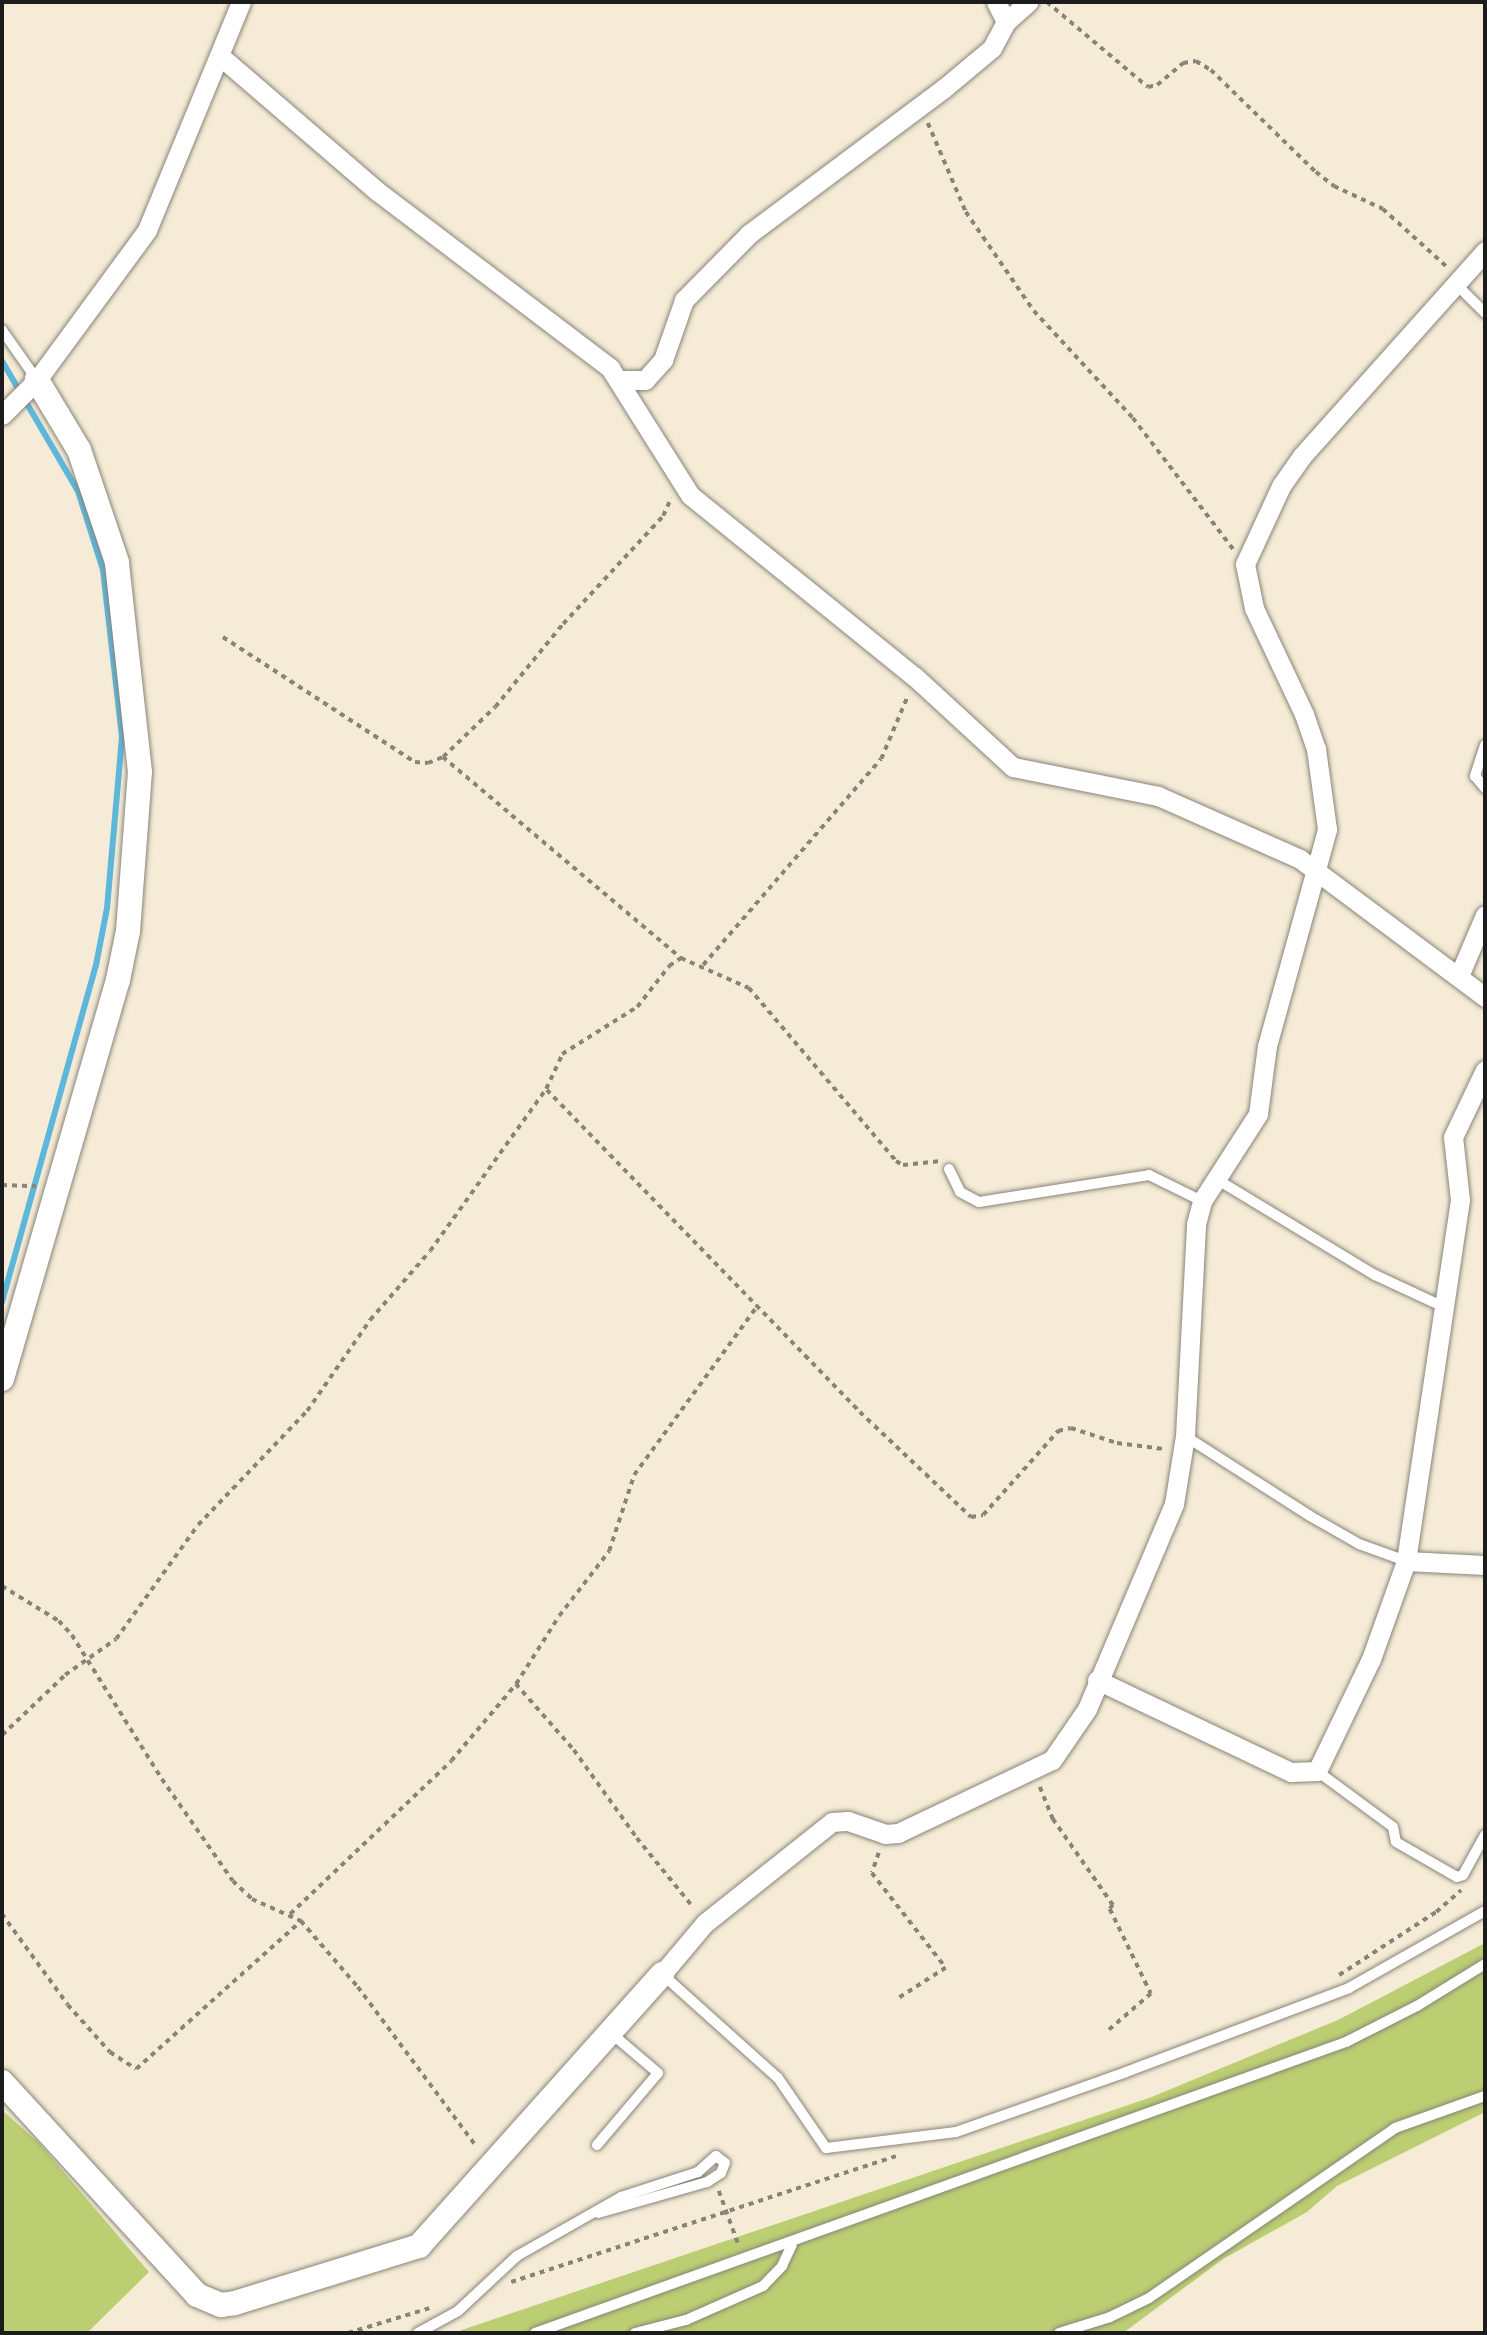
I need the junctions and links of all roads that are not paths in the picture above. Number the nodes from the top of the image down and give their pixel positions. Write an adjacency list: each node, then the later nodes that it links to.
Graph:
1 (241, 2): 5 (street)
2 (996, 2): 4 (street)
3 (1028, 2): 4 (street)
4 (1006, 22): 11 (street)
5 (220, 56): 10 (street); 11 (street)
6 (1485, 251): 7 (street)
7 (1459, 281): 8 (lane); 15 (street)
8 (1485, 313)
9 (2, 330): 10 (lane)
10 (37, 380): 12 (street); 24 (street)
11 (620, 380): 15 (street)
12 (2, 415)
13 (1485, 745): 14 (lane)
14 (1485, 788)
15 (1317, 871): 17 (street); 21 (street)
16 (1485, 915): 17 (street)
17 (1459, 976): 18 (street)
18 (1485, 997)
19 (1485, 1070): 23 (street)
20 (949, 1169): 22 (lane)
21 (1218, 1180): 22 (street); 23 (lane)
22 (1202, 1201): 25 (street)
23 (1447, 1308): 26 (street)
24 (2, 1379)
25 (1184, 1444): 26 (lane); 28 (street)
26 (1406, 1561): 27 (street); 29 (street)
27 (1485, 1565)
28 (1097, 1681): 29 (street); 33 (street)
29 (1317, 1771): 30 (lane)
30 (1485, 1835)
31 (1485, 1910): 33 (lane)
32 (1485, 1964): 39 (lane)
33 (662, 1974): 34 (street)
34 (610, 2032): 35 (street); 37 (lane)
35 (2, 2082)
36 (1485, 2096): 43 (lane)
37 (597, 2145)
38 (598, 2213): 38 (lane); 40 (lane)
39 (792, 2245): 41 (lane); 42 (lane)
40 (418, 2333)
41 (535, 2333)
42 (635, 2333)
43 (1059, 2333)

